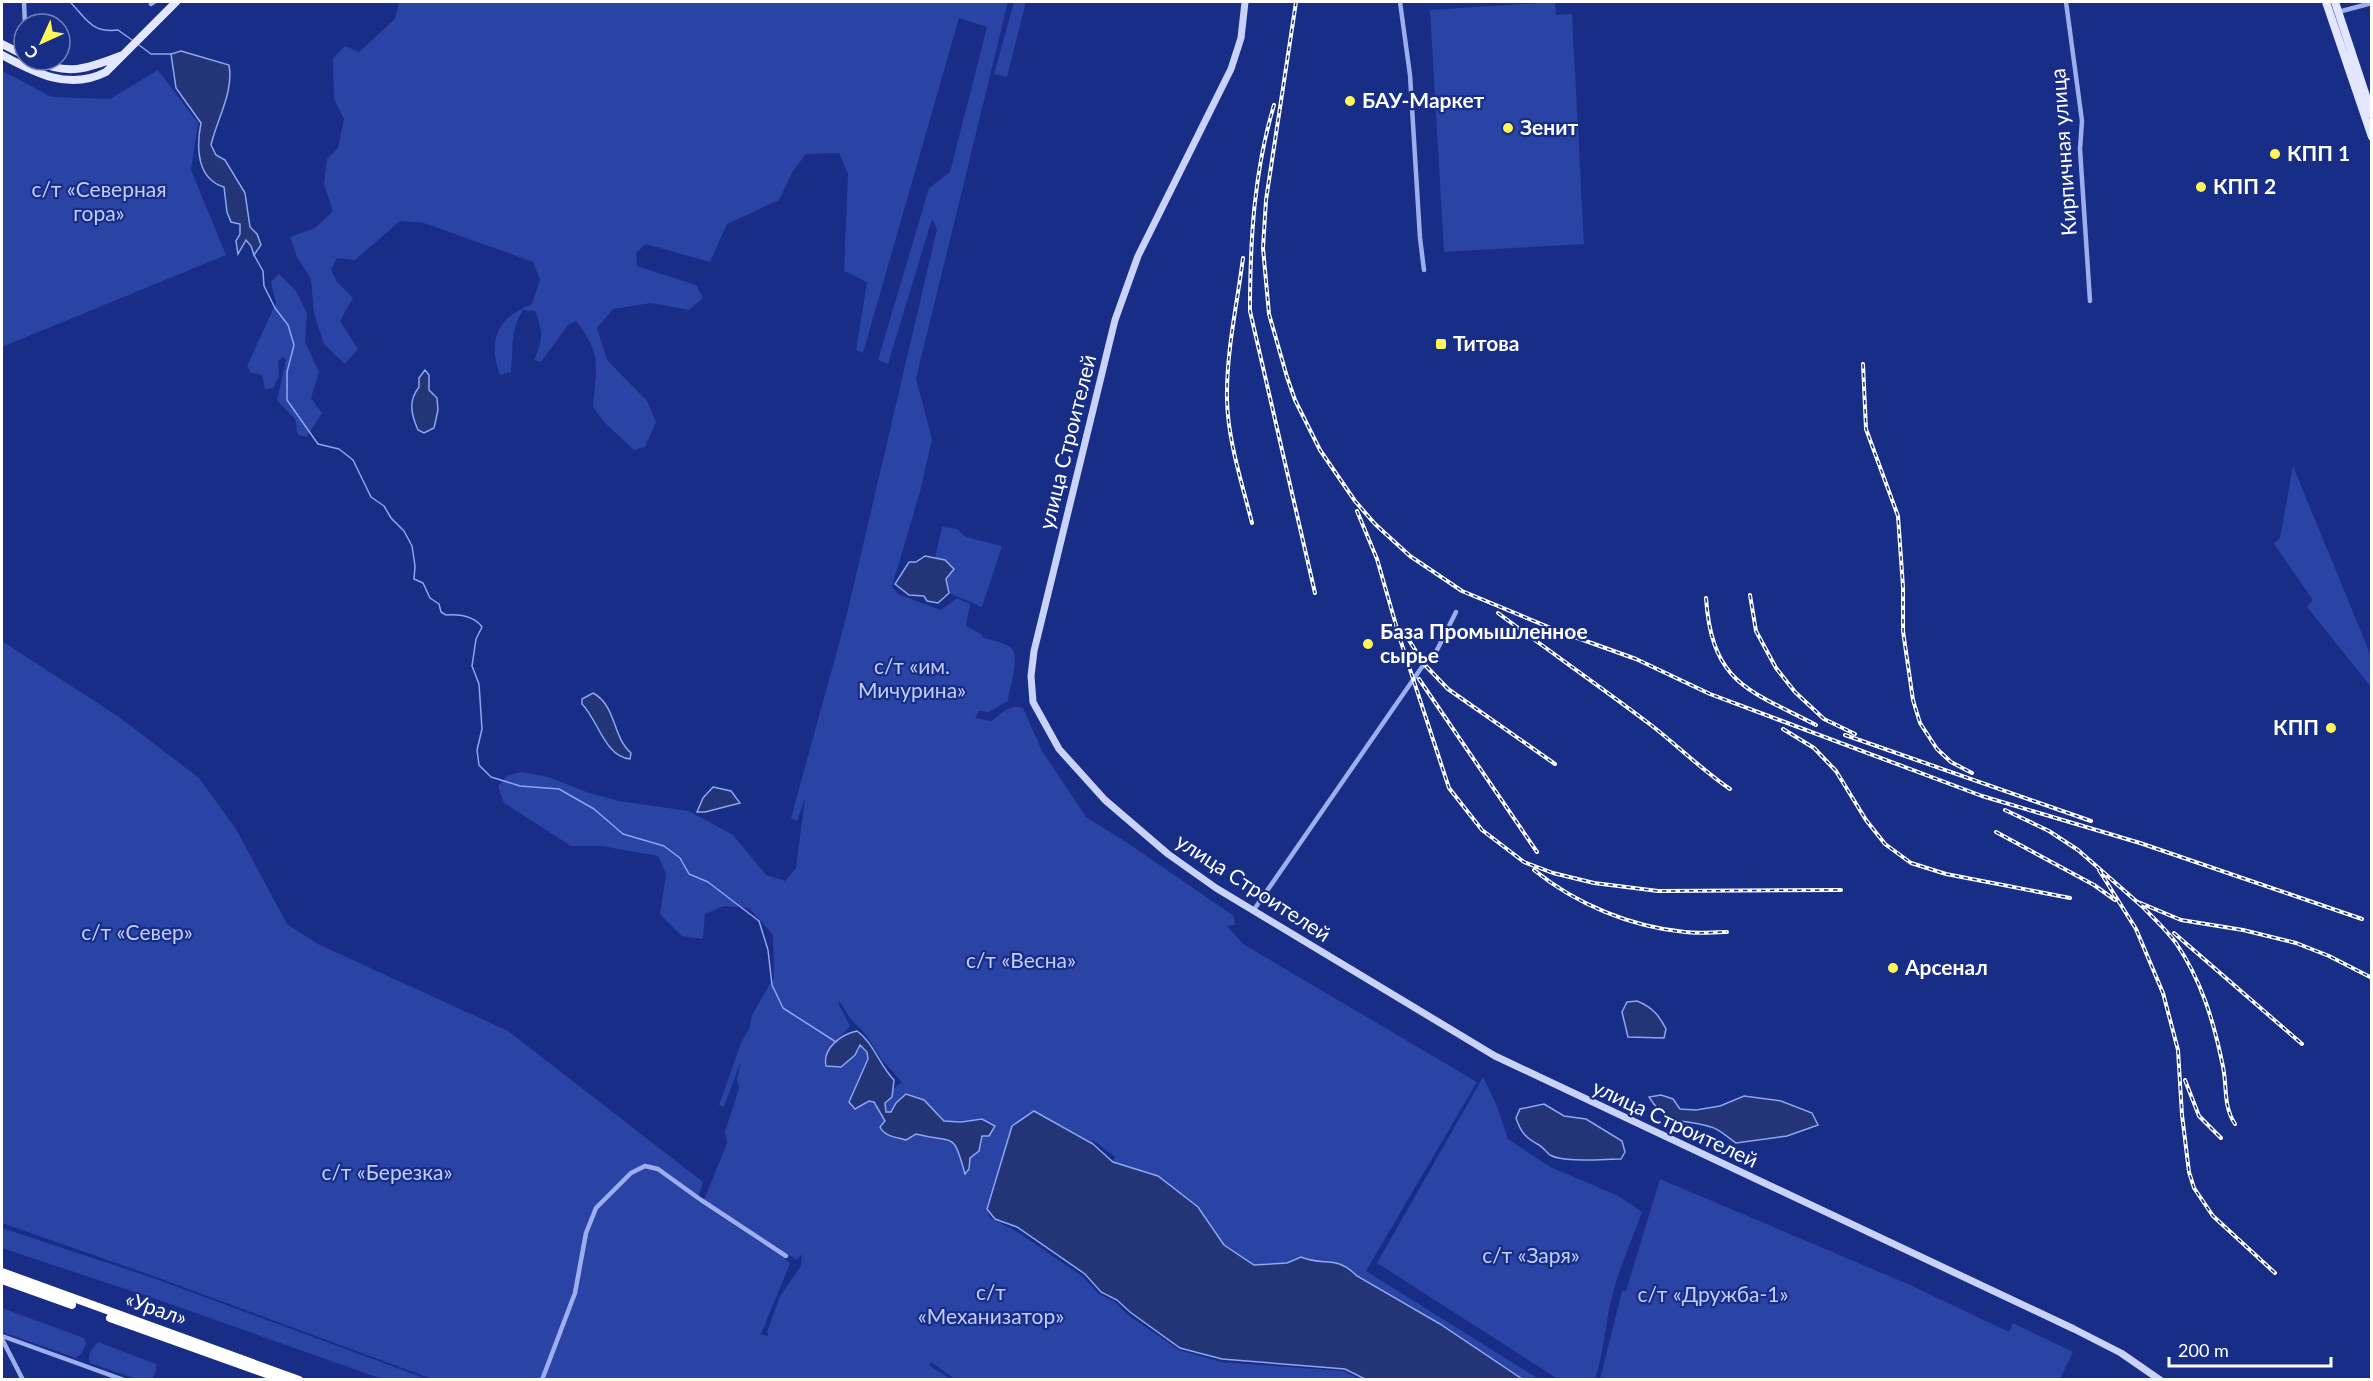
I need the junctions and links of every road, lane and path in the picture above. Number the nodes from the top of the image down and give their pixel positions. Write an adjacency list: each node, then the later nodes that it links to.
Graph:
1 (176, 2): 9 (main road)
2 (1245, 2): 18 (main road, улица Строителей)
3 (1400, 2): 15 (street)
4 (2066, 2): 16 (street, Кирпичная улица)
5 (2326, 2): 12 (main road)
6 (2335, 2): 8 (main road)
7 (2372, 3): 8 (street)
8 (2338, 12): 12 (main road)
9 (124, 54): 10 (main road); 11 (main road)
10 (2, 55)
11 (72, 70)
12 (2366, 102): 13 (main road); 14 (main road)
13 (2372, 114)
14 (2372, 137)
15 (1424, 270)
16 (2090, 301)
17 (1456, 612): 18 (street)
18 (1253, 911): 28 (main road, улица Строителей)
19 (786, 1256): 27 (street)
20 (2, 1272): 26 (highway, «Урал»)
21 (2, 1280): 25 (highway, «Урал»)
22 (2, 1337): 23 (street); 24 (street)
23 (23, 1380)
24 (124, 1380)
25 (282, 1380)
26 (299, 1380)
27 (542, 1380)
28 (2160, 1380)

